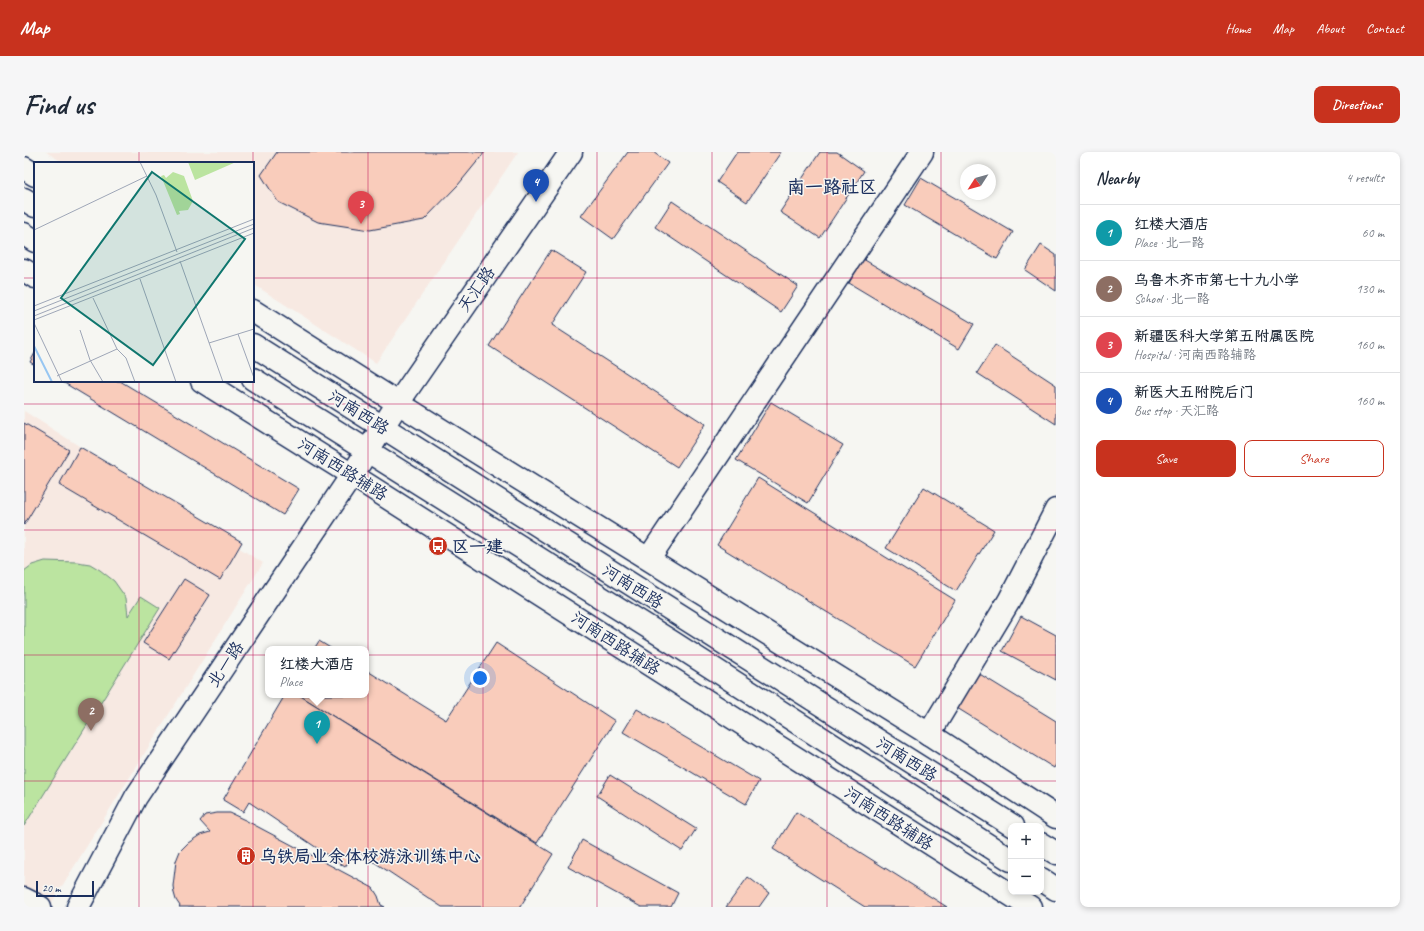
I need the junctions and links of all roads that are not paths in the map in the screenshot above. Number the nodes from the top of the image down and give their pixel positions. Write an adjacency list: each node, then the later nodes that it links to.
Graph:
1 (571, 152): 15 (street, 天汇路)
2 (922, 152): 20 (street)
3 (24, 168): 4 (street)
4 (34, 174)
5 (24, 200): 6 (street)
6 (34, 205)
7 (24, 234): 8 (street)
8 (34, 240)
9 (24, 270): 10 (street)
10 (34, 276)
11 (254, 312): 15 (street)
12 (254, 346): 16 (street, 河南西路)
13 (254, 380): 17 (street, 河南西路)
14 (204, 382): 18 (street, 河南西路辅路)
15 (398, 403): 16 (street, 天汇路); 20 (street)
16 (382, 427): 17 (street, 北一路); 23 (street, 河南西路)
17 (367, 451): 18 (street, 北一路); 26 (street, 河南西路)
18 (352, 475): 31 (street, 北一路); 32 (street, 河南西路辅路)
19 (1056, 510): 21 (street)
20 (649, 558): 21 (street)
21 (929, 734): 22 (street)
22 (1056, 817)
23 (1008, 823)
24 (1044, 846): 25 (street)
25 (1056, 853)
26 (1009, 859)
27 (1044, 881): 28 (street)
28 (1056, 889)
29 (24, 899): 30 (street)
30 (40, 907)
31 (78, 907)
32 (1030, 907)

